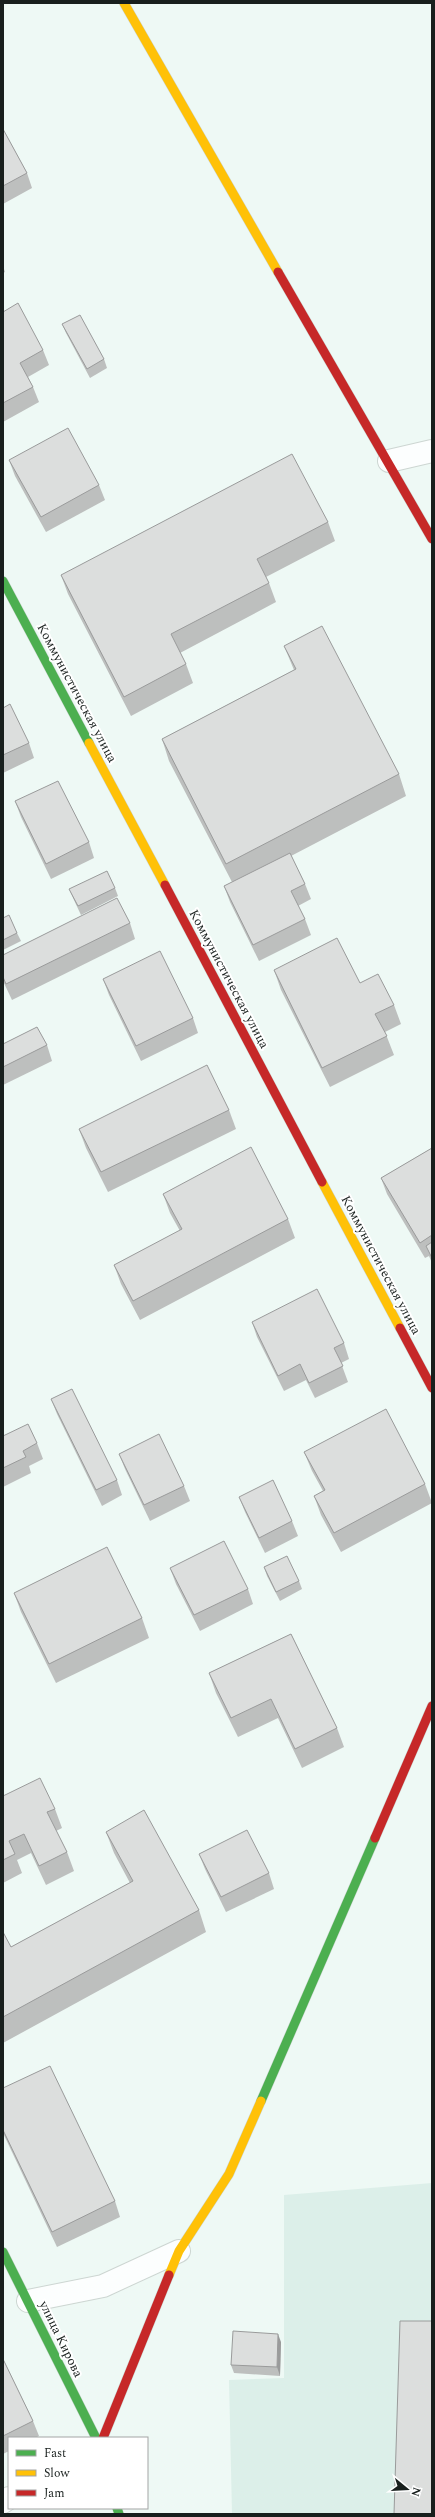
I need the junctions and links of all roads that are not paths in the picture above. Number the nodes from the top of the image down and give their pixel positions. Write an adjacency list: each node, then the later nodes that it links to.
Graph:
1 (124, 3): 3 (street)
2 (432, 451): 3 (street)
3 (389, 461): 4 (street)
4 (432, 539)
5 (3, 582): 6 (street, Коммунистическая улица)
6 (432, 1388)
7 (432, 1706): 8 (street)
8 (179, 2251): 10 (street); 12 (street)
9 (3, 2252): 10 (street, улица Кирова)
10 (28, 2301): 11 (street, улица Кирова)
11 (96, 2437)
12 (103, 2437)

